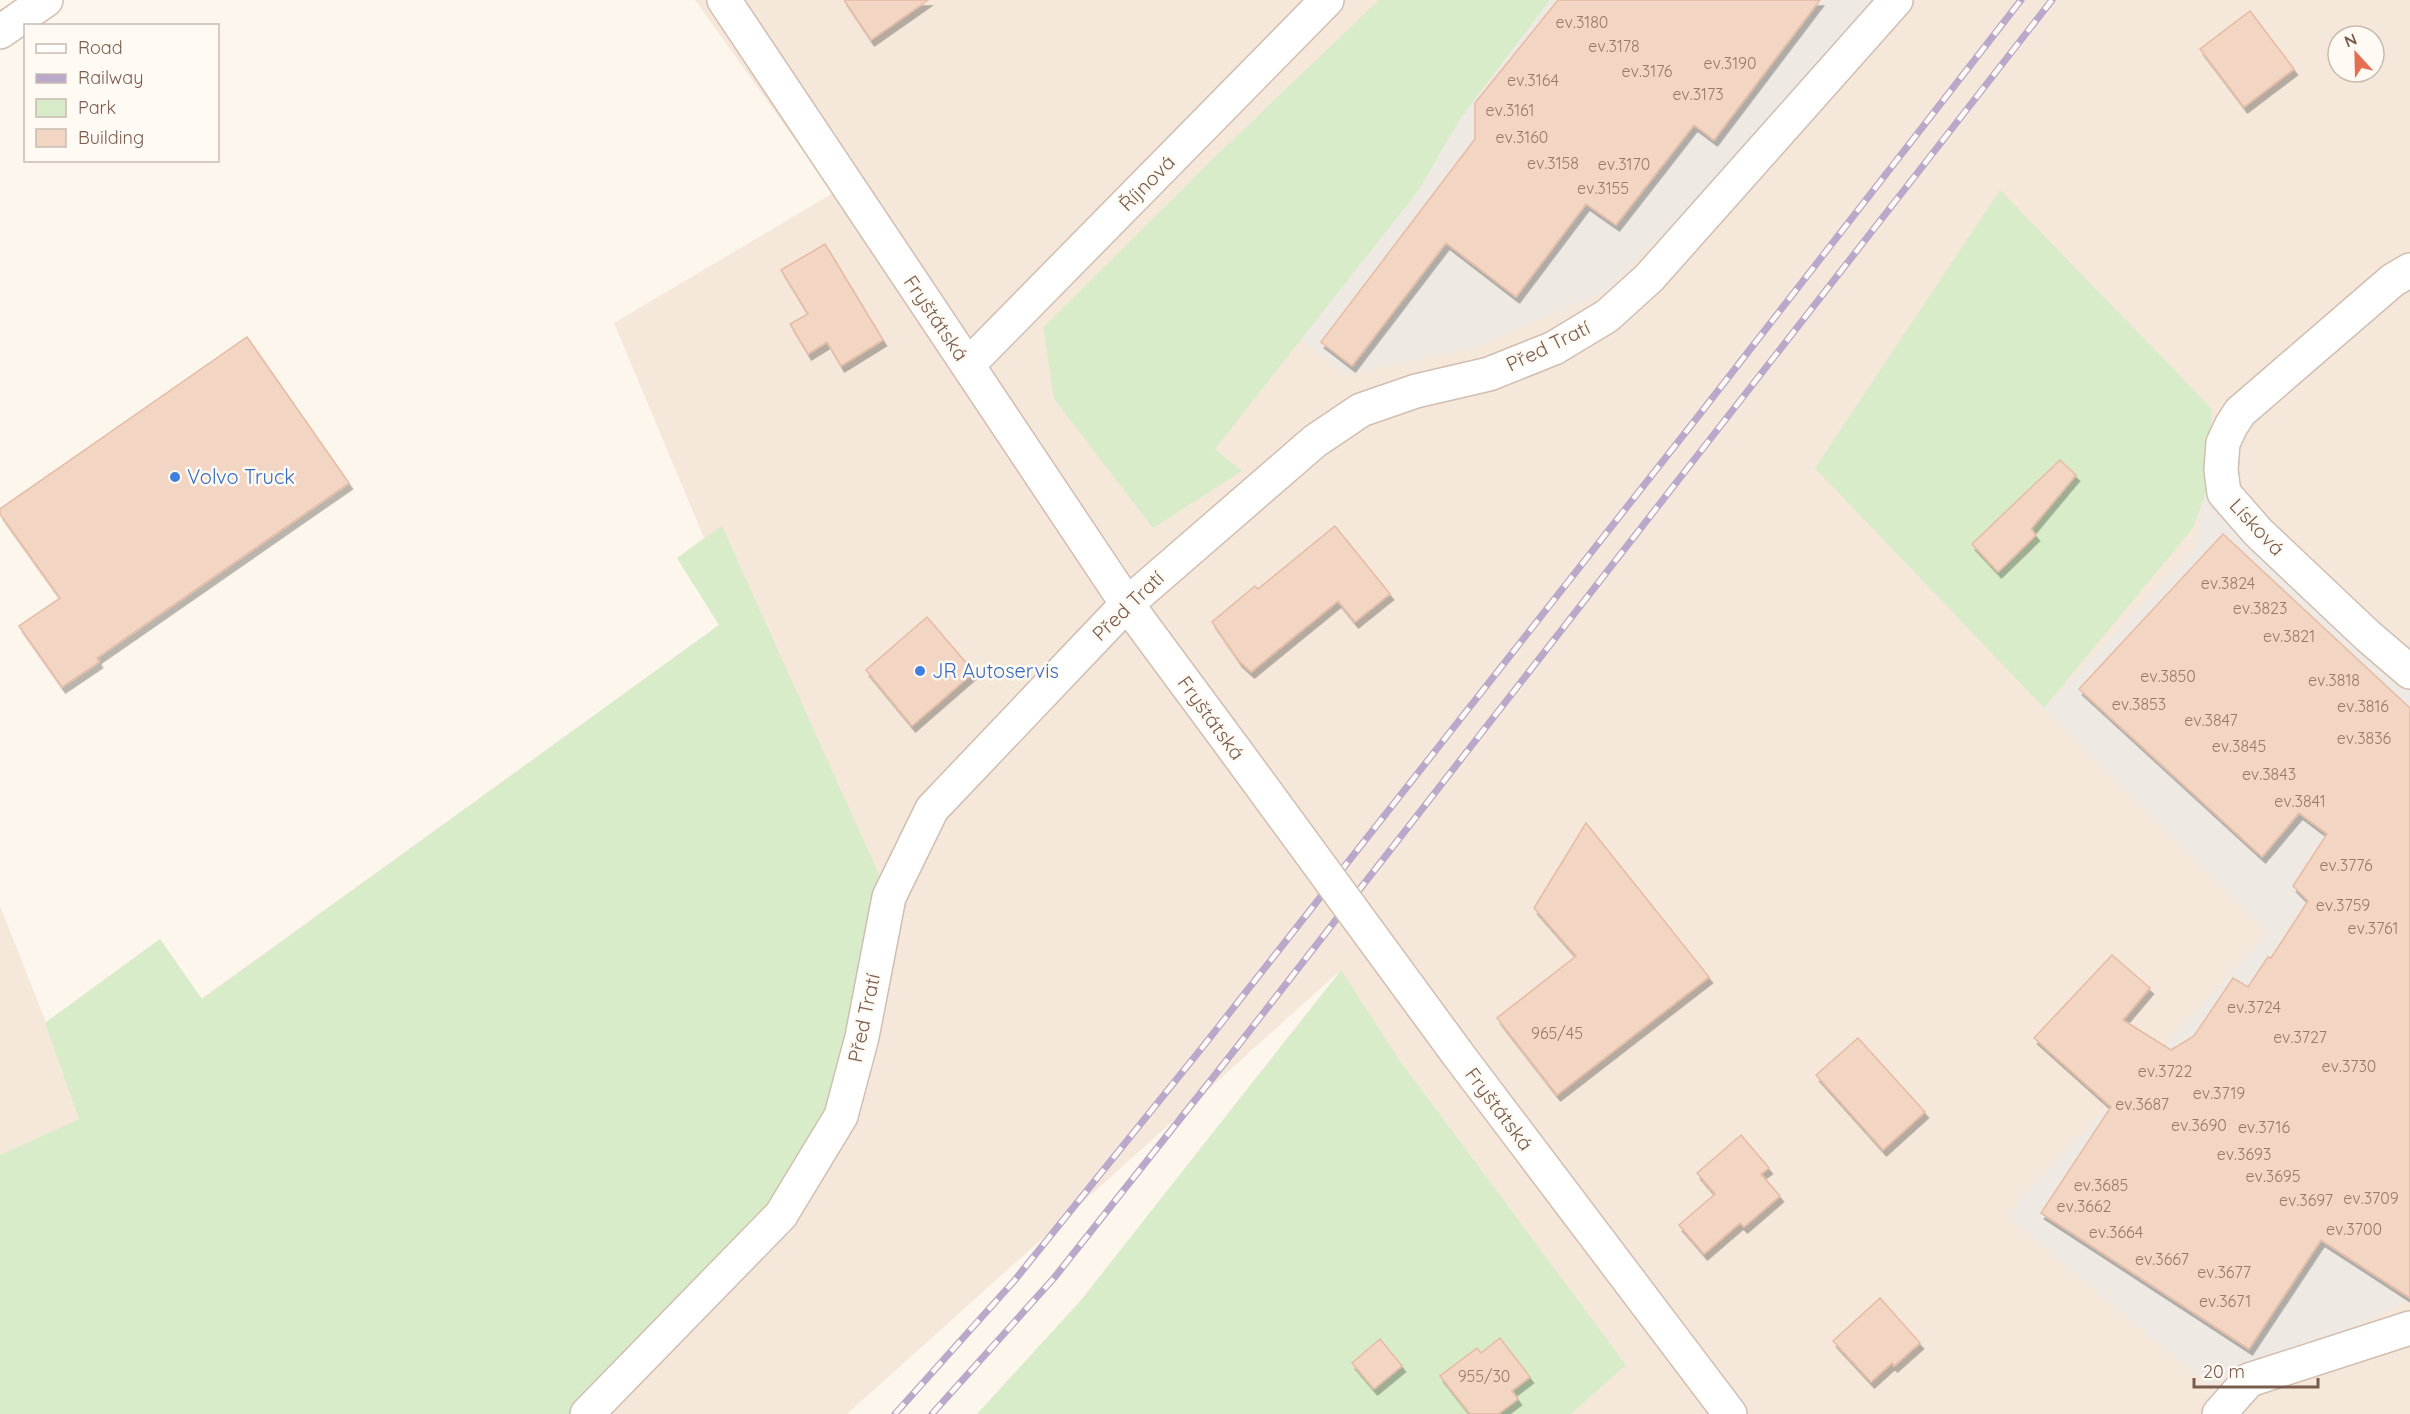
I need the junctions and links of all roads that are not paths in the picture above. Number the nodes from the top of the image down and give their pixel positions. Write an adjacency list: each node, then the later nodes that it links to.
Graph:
1 (46, 0): 5 (street)
2 (724, 0): 7 (street, Fryštátská)
3 (1327, 0): 7 (street, Říjnová)
4 (1896, 0): 8 (street, Před Tratí)
5 (0, 32)
6 (2410, 270): 9 (street, Lísková)
7 (968, 365): 8 (street, Fryštátská)
8 (1127, 604): 11 (street, Před Tratí); 12 (street, Fryštátská, bridge)
9 (2410, 672)
10 (2410, 1329): 13 (street)
11 (586, 1414)
12 (1730, 1414)
13 (2219, 1414)

